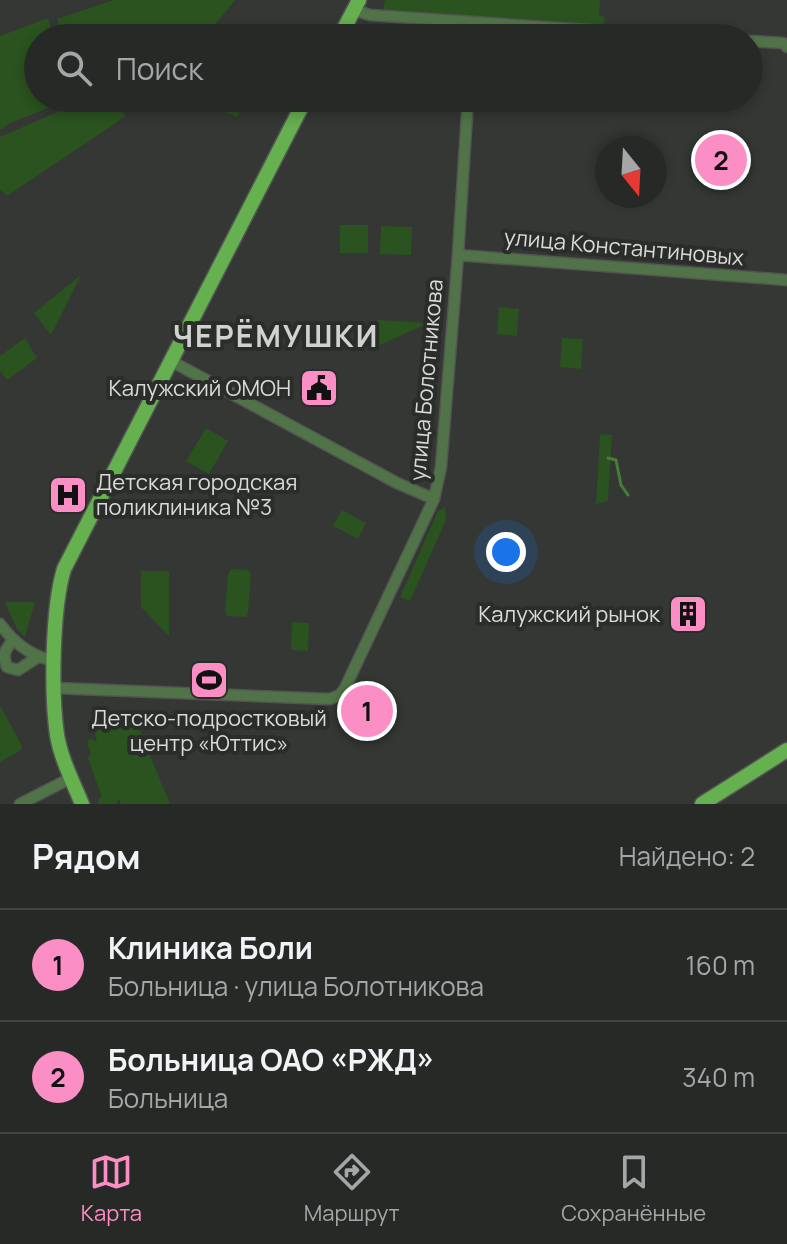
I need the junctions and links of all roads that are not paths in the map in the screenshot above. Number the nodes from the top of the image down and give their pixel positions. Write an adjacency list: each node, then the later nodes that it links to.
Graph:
1 (356, 5): 2 (street); 3 (main road)
2 (472, 22): 4 (street)
3 (346, 24)
4 (501, 24)
5 (763, 42): 6 (street)
6 (787, 47)
7 (299, 112): 11 (main road)
8 (467, 112): 9 (street, улица Болотникова)
9 (458, 255): 10 (street, улица Константиновых); 12 (street, улица Болотникова)
10 (787, 280)
11 (171, 361): 12 (street); 17 (main road)
12 (434, 499): 18 (street, улица Болотникова)
13 (0, 624): 14 (street)
14 (13, 640): 15 (street); 16 (street)
15 (2, 652): 16 (street)
16 (38, 657): 17 (street)
17 (55, 661): 18 (main road)
18 (55, 688): 20 (main road)
19 (787, 750): 23 (main road)
20 (71, 778): 21 (street); 22 (main road)
21 (20, 804)
22 (82, 804)
23 (702, 804)

